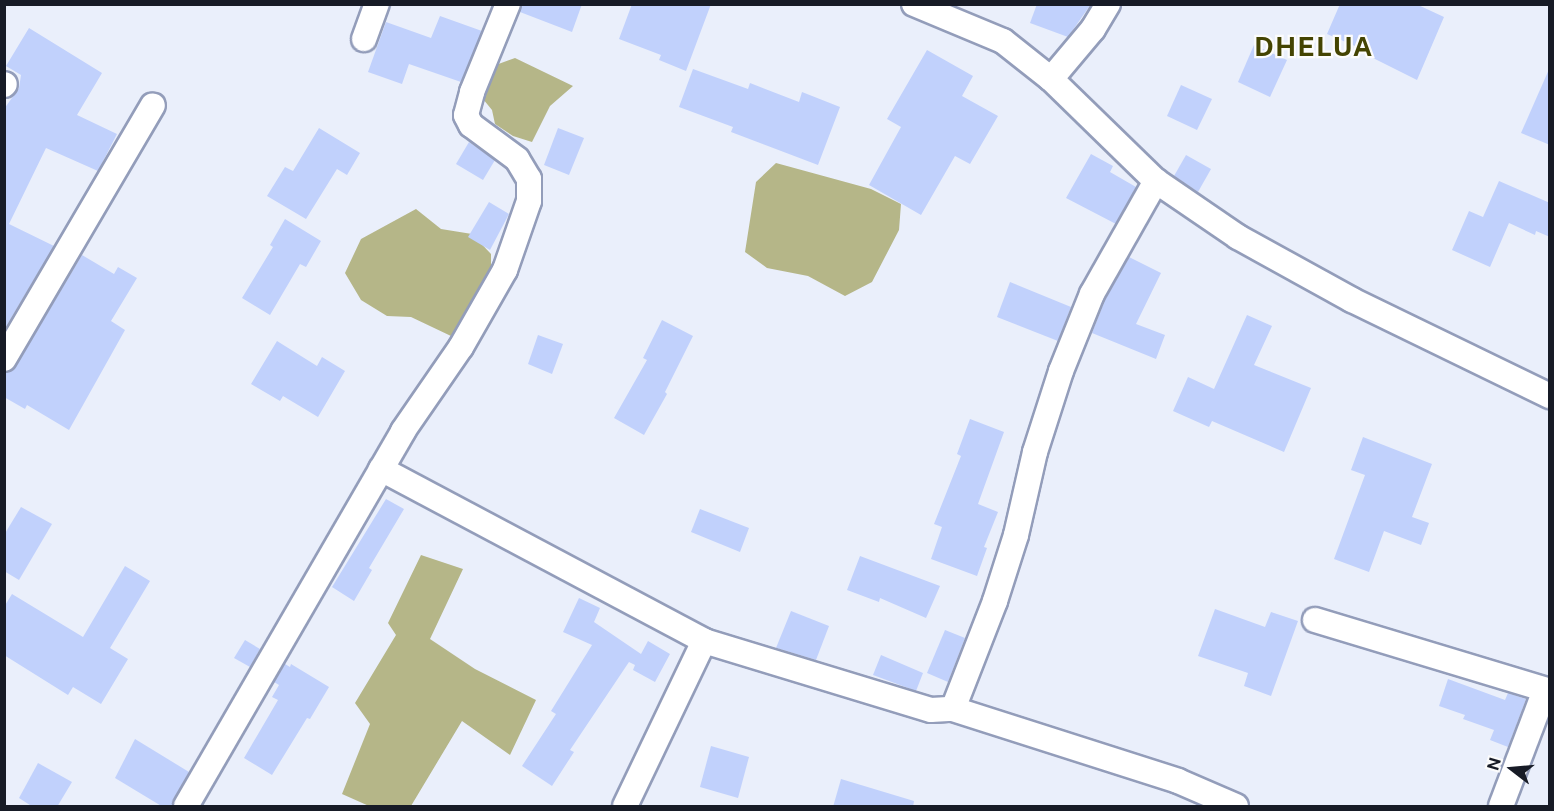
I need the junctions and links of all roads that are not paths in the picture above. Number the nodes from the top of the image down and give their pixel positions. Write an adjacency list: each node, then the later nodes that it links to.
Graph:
1 (377, 4): 5 (street)
2 (508, 4): 11 (street)
3 (914, 4): 6 (street)
4 (1108, 4): 6 (street)
5 (364, 39)
6 (1051, 79): 8 (street)
7 (153, 105): 9 (street)
8 (1156, 181): 10 (street); 15 (street)
9 (4, 359)
10 (1550, 396)
11 (381, 469): 13 (street); 17 (street)
12 (1314, 620): 14 (street)
13 (704, 641): 15 (street); 18 (street)
14 (1547, 690): 19 (street)
15 (953, 709): 16 (street)
16 (1222, 804)
17 (186, 807)
18 (625, 807)
19 (1501, 807)

